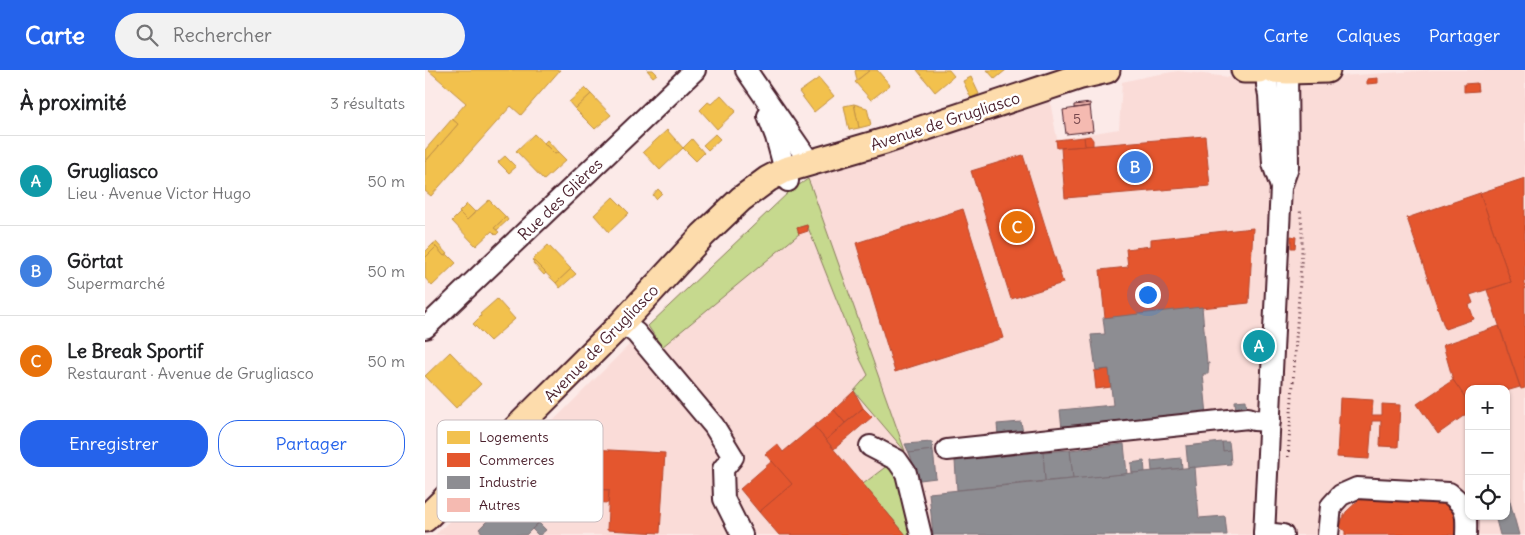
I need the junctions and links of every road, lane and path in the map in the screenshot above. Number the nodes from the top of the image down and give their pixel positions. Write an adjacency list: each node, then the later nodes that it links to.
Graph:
1 (695, 70): 11 (street, Rue des Glières)
2 (1107, 70): 8 (main road, Avenue de Grugliasco)
3 (1244, 70): 4 (main road)
4 (1259, 70)
5 (1279, 70): 6 (main road); 13 (street)
6 (1327, 70)
7 (751, 78): 8 (street); 9 (street)
8 (811, 164): 9 (main road, Avenue de Grugliasco)
9 (786, 176): 10 (main road, Avenue de Grugliasco)
10 (622, 323): 12 (main road, Avenue de Grugliasco); 19 (street)
11 (425, 328)
12 (525, 420)
13 (1270, 421): 15 (street); 18 (street)
14 (870, 446): 20 (street)
15 (947, 450)
16 (437, 507): 17 (main road, Avenue de Grugliasco)
17 (425, 519)
18 (1270, 534)
19 (742, 535)
20 (921, 535)
21 (1327, 535): 22 (street)
22 (1466, 535)

